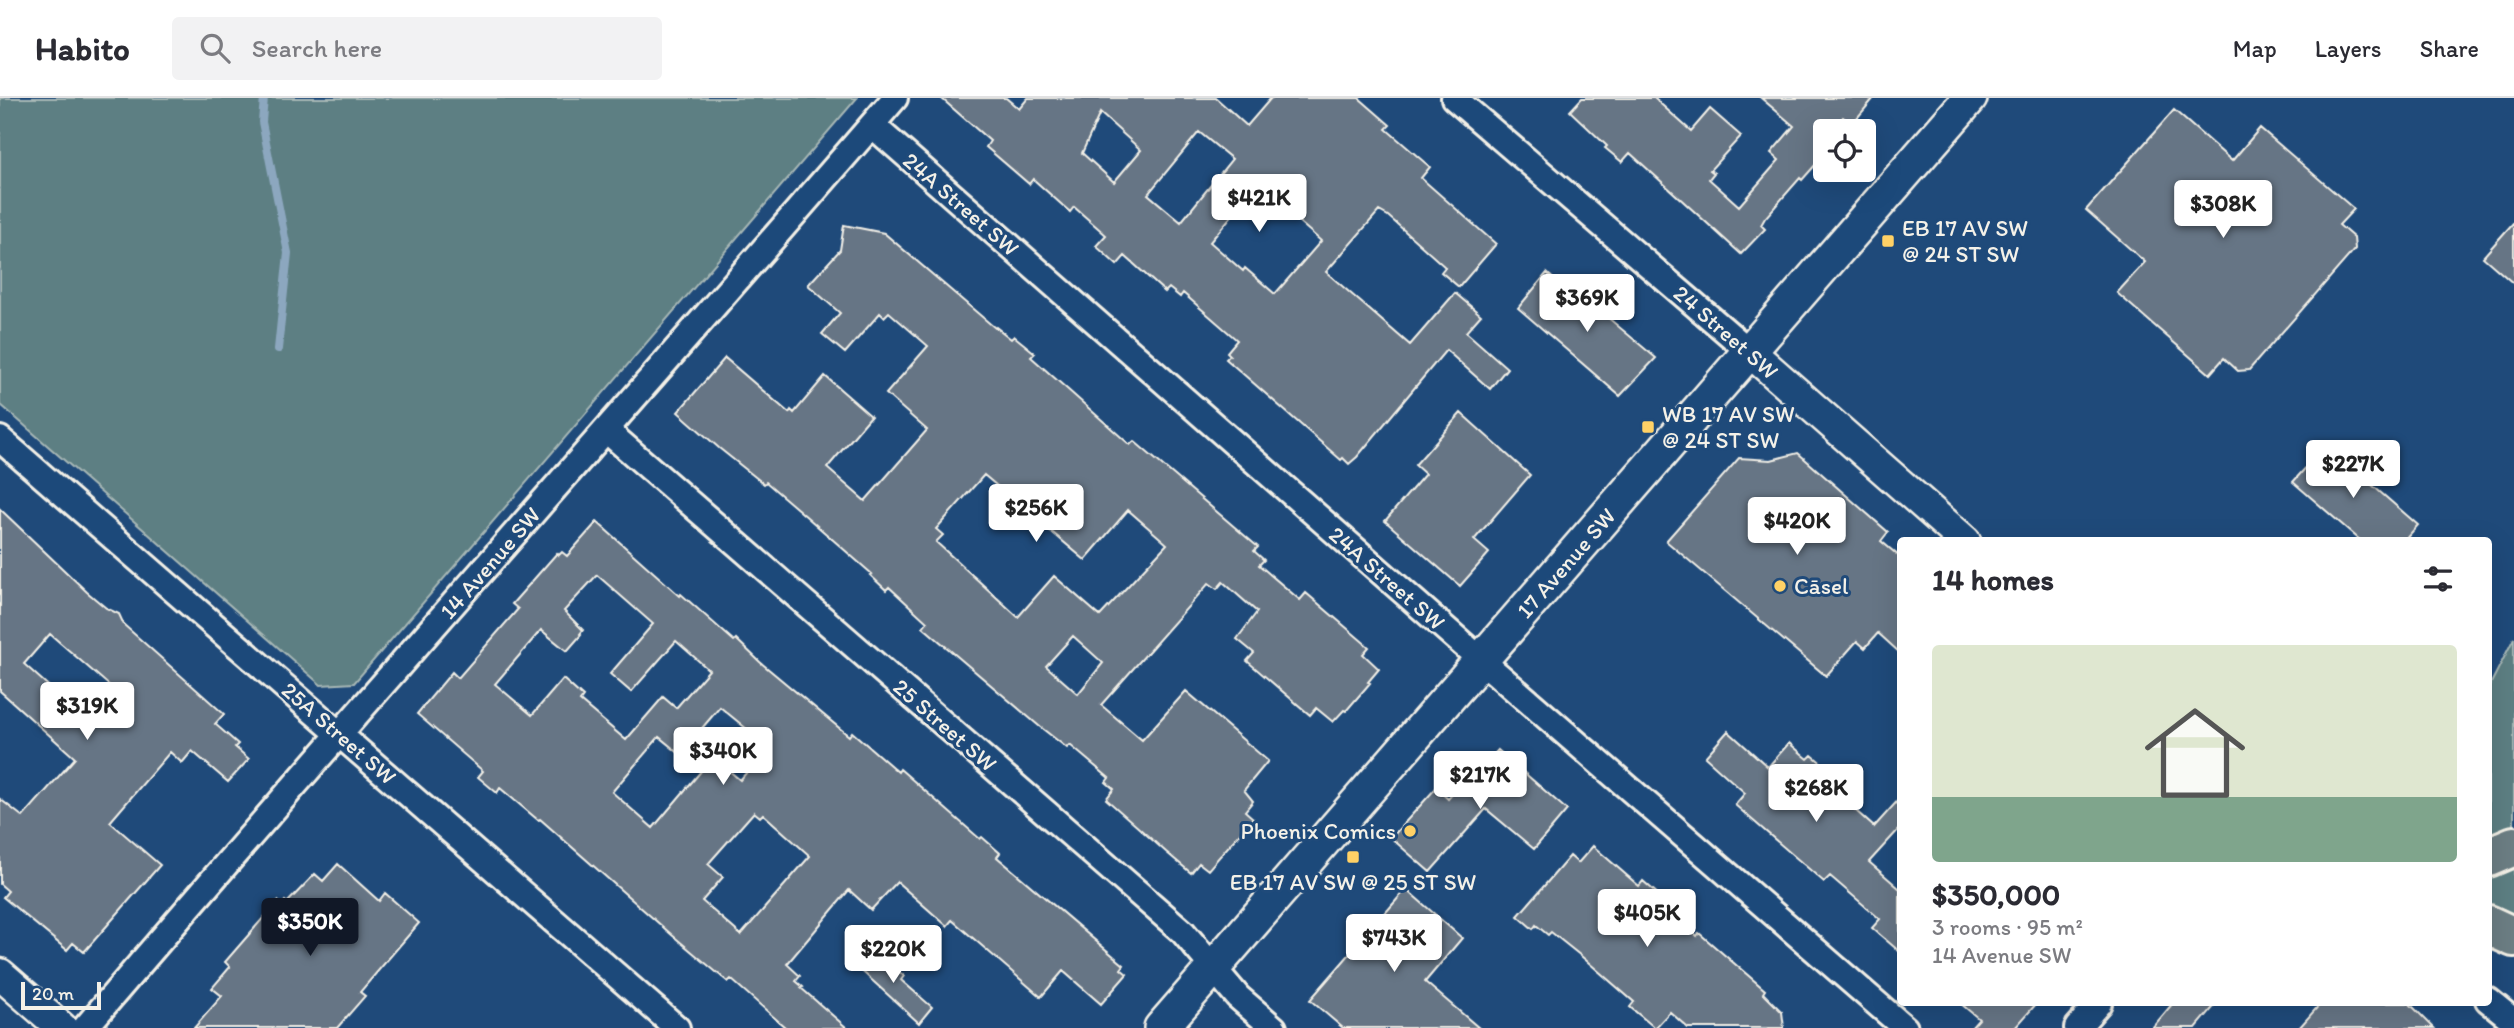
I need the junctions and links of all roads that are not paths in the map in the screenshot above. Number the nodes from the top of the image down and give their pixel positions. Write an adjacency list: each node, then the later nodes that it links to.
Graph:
1 (895, 98): 4 (street, 14 Avenue SW)
2 (1454, 98): 5 (street, 24 Street SW)
3 (1969, 98): 5 (main road, 17 Avenue SW)
4 (872, 125): 6 (street, 14 Avenue SW); 9 (street, 24A Street SW)
5 (1749, 351): 8 (street, 24 Street SW); 9 (main road, 17 Avenue SW)
6 (606, 430): 10 (street, 14 Avenue SW); 15 (street, 25 Street SW)
7 (0, 439): 10 (street, 25A Street SW)
8 (1960, 537)
9 (1481, 660): 15 (main road, 17 Avenue SW); 25 (street, 24A Street SW)
10 (340, 733): 21 (street, 14 Avenue SW); 22 (street, 25A Street SW)
11 (2514, 846): 12 (highway)
12 (2492, 855)
13 (2492, 927): 14 (highway)
14 (2514, 937)
15 (1214, 967): 23 (main road, 17 Avenue SW); 24 (street, 25 Street SW)
16 (0, 974): 20 (street)
17 (2492, 1003): 19 (street)
18 (2096, 1006): 26 (street)
19 (2514, 1021)
20 (62, 1028)
21 (85, 1028)
22 (677, 1028)
23 (1161, 1028)
24 (1274, 1028)
25 (1905, 1028)
26 (2077, 1028)

